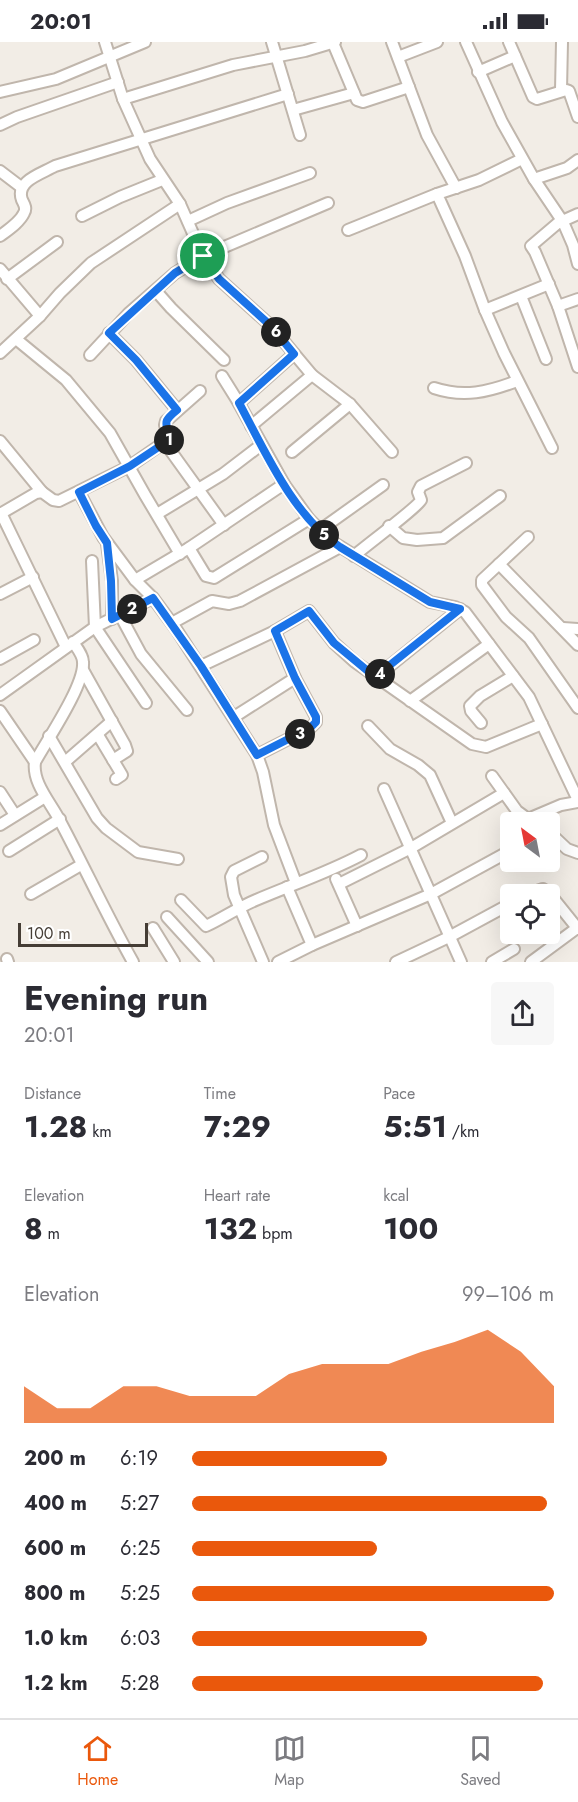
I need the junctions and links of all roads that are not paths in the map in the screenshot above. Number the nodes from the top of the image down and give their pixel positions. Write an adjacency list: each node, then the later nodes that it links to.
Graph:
1 (105, 42): 10 (street)
2 (144, 42): 10 (street)
3 (272, 42): 12 (street)
4 (334, 42): 12 (street); 19 (street)
5 (392, 42): 13 (street)
6 (437, 42): 13 (street)
7 (466, 42): 14 (street)
8 (509, 42): 11 (street)
9 (562, 42): 17 (street)
10 (109, 55): 15 (street); 18 (street)
11 (514, 56): 14 (street); 17 (street)
12 (275, 57): 20 (street); 21 (street)
13 (398, 57): 16 (street)
14 (478, 72): 27 (street)
15 (118, 82): 21 (street); 24 (street)
16 (409, 87): 19 (street); 34 (street)
17 (561, 90): 23 (street)
18 (0, 92)
19 (354, 93): 22 (street)
20 (288, 94): 22 (street); 26 (street)
21 (123, 99): 26 (street)
22 (293, 110): 25 (street)
23 (578, 117)
24 (0, 125)
25 (300, 135)
26 (140, 139): 32 (street); 33 (street)
27 (522, 159): 31 (street); 34 (street)
28 (578, 160): 31 (street)
29 (0, 171): 33 (street)
30 (310, 173): 40 (street)
31 (534, 179): 41 (street)
32 (162, 180): 37 (street); 39 (street)
33 (21, 187): 43 (street)
34 (456, 188): 35 (street)
35 (437, 194): 42 (street); 54 (street)
36 (328, 203): 45 (street)
37 (180, 204): 40 (street); 55 (street)
38 (578, 214): 41 (street)
39 (82, 216)
40 (188, 221): 45 (street)
41 (563, 222): 46 (street); 49 (street)
42 (348, 230)
43 (0, 236)
44 (57, 242): 48 (street)
45 (203, 256): 50 (street); 59 (street)
46 (578, 264)
47 (0, 269): 48 (street)
48 (7, 279): 55 (street)
49 (549, 284): 51 (street); 53 (street)
50 (156, 291): 56 (street); 62 (street)
51 (520, 296): 54 (street); 61 (street)
52 (578, 299): 53 (street)
53 (558, 306): 63 (street)
54 (485, 310): 66 (street)
55 (40, 316): 57 (street)
56 (109, 333): 60 (street); 71 (street)
57 (16, 339): 58 (street); 80 (street)
58 (0, 353)
59 (294, 354): 64 (street); 69 (street)
60 (90, 355)
61 (546, 359)
62 (224, 360)
63 (578, 367)
64 (312, 375): 70 (street); 72 (street)
65 (222, 376): 69 (street)
66 (517, 381): 67 (street); 76 (street)
67 (434, 388)
68 (200, 391): 71 (street)
69 (239, 403): 72 (street)
70 (350, 404): 77 (street); 78 (street)
71 (177, 410): 74 (street)
72 (251, 426): 75 (street)
73 (0, 441): 84 (street)
74 (165, 443): 80 (street); 83 (street)
75 (261, 446): 81 (street); 83 (street)
76 (552, 448)
77 (292, 452)
78 (392, 452)
79 (466, 463): 91 (street)
80 (130, 466): 85 (street); 88 (street)
81 (284, 484): 89 (street); 90 (street)
82 (383, 485): 92 (street)
83 (198, 490): 88 (street); 90 (street)
84 (42, 492): 85 (street); 87 (street)
85 (79, 492): 94 (street)
86 (500, 496): 91 (street)
87 (0, 514): 100 (street)
88 (157, 514): 96 (street)
89 (309, 519): 92 (street); 96 (street)
90 (224, 525): 96 (street)
91 (389, 526): 97 (street)
92 (320, 530): 95 (street)
93 (528, 537): 99 (street)
94 (107, 543): 101 (street); 105 (street)
95 (340, 547): 97 (street); 106 (street)
96 (185, 551): 101 (street)
97 (354, 556): 104 (street)
98 (92, 561): 107 (street)
99 (499, 564): 108 (street); 124 (street)
100 (33, 577): 102 (street); 112 (street)
101 (135, 580): 103 (street)
102 (0, 594)
103 (153, 598): 105 (street); 106 (street)
104 (460, 609): 113 (street); 119 (street)
105 (116, 617): 107 (street); 125 (street)
106 (172, 623): 116 (street)
107 (95, 627): 112 (street); 123 (street)
108 (563, 628): 109 (street); 114 (street)
109 (578, 628)
110 (275, 631): 116 (street); 119 (street); 120 (street)
111 (34, 640): 115 (street)
112 (69, 644): 117 (street); 121 (street)
113 (489, 644): 118 (street); 122 (street)
114 (578, 645)
115 (0, 659)
116 (201, 666): 127 (street)
117 (83, 670): 128 (street); 133 (street)
118 (513, 676): 129 (street); 130 (street)
119 (375, 677): 122 (street)
120 (295, 678): 127 (street); 134 (street)
121 (0, 695)
122 (410, 701): 130 (street)
123 (146, 703)
124 (578, 708)
125 (187, 710)
126 (0, 711): 136 (street)
127 (234, 717): 134 (street)
128 (112, 721): 132 (street); 135 (street)
129 (481, 723)
130 (542, 724): 144 (street)
131 (368, 726): 149 (street)
132 (98, 735): 135 (street); 137 (street)
133 (49, 736): 136 (street); 137 (street)
134 (257, 755): 162 (street)
135 (113, 760): 139 (street)
136 (35, 762): 143 (street)
137 (65, 762): 158 (street)
138 (492, 776): 142 (street)
139 (116, 779)
140 (384, 789): 152 (street)
141 (0, 792): 147 (street)
142 (504, 793): 145 (street); 149 (street)
143 (45, 797): 147 (street); 148 (street)
144 (578, 801): 146 (street)
145 (520, 812)
146 (550, 812)
147 (15, 815): 150 (street)
148 (60, 819): 153 (street); 159 (street)
149 (452, 824): 152 (street)
150 (0, 825)
151 (560, 842): 154 (street)
152 (411, 848): 161 (street); 164 (street)
153 (9, 851)
154 (578, 853)
155 (360, 855): 160 (street)
156 (500, 856): 164 (street)
157 (262, 857): 166 (street)
158 (178, 859)
159 (81, 865): 163 (street); 176 (street)
160 (332, 870): 161 (street); 162 (street)
161 (339, 884): 170 (street)
162 (291, 885): 166 (street); 174 (street)
163 (32, 894)
164 (431, 894): 170 (street); 173 (street)
165 (181, 900): 166 (street)
166 (240, 907): 179 (street)
167 (560, 907): 172 (street)
168 (500, 909): 173 (street)
169 (166, 917): 178 (street)
170 (357, 927): 174 (street)
171 (153, 928): 177 (street)
172 (578, 929): 184 (street)
173 (449, 937): 181 (street); 182 (street)
174 (312, 945): 180 (street)
175 (514, 949): 183 (street)
176 (133, 962)
177 (174, 962)
178 (208, 962)
179 (263, 962)
180 (278, 962)
181 (396, 962)
182 (461, 962)
183 (492, 962)
184 (531, 962)

